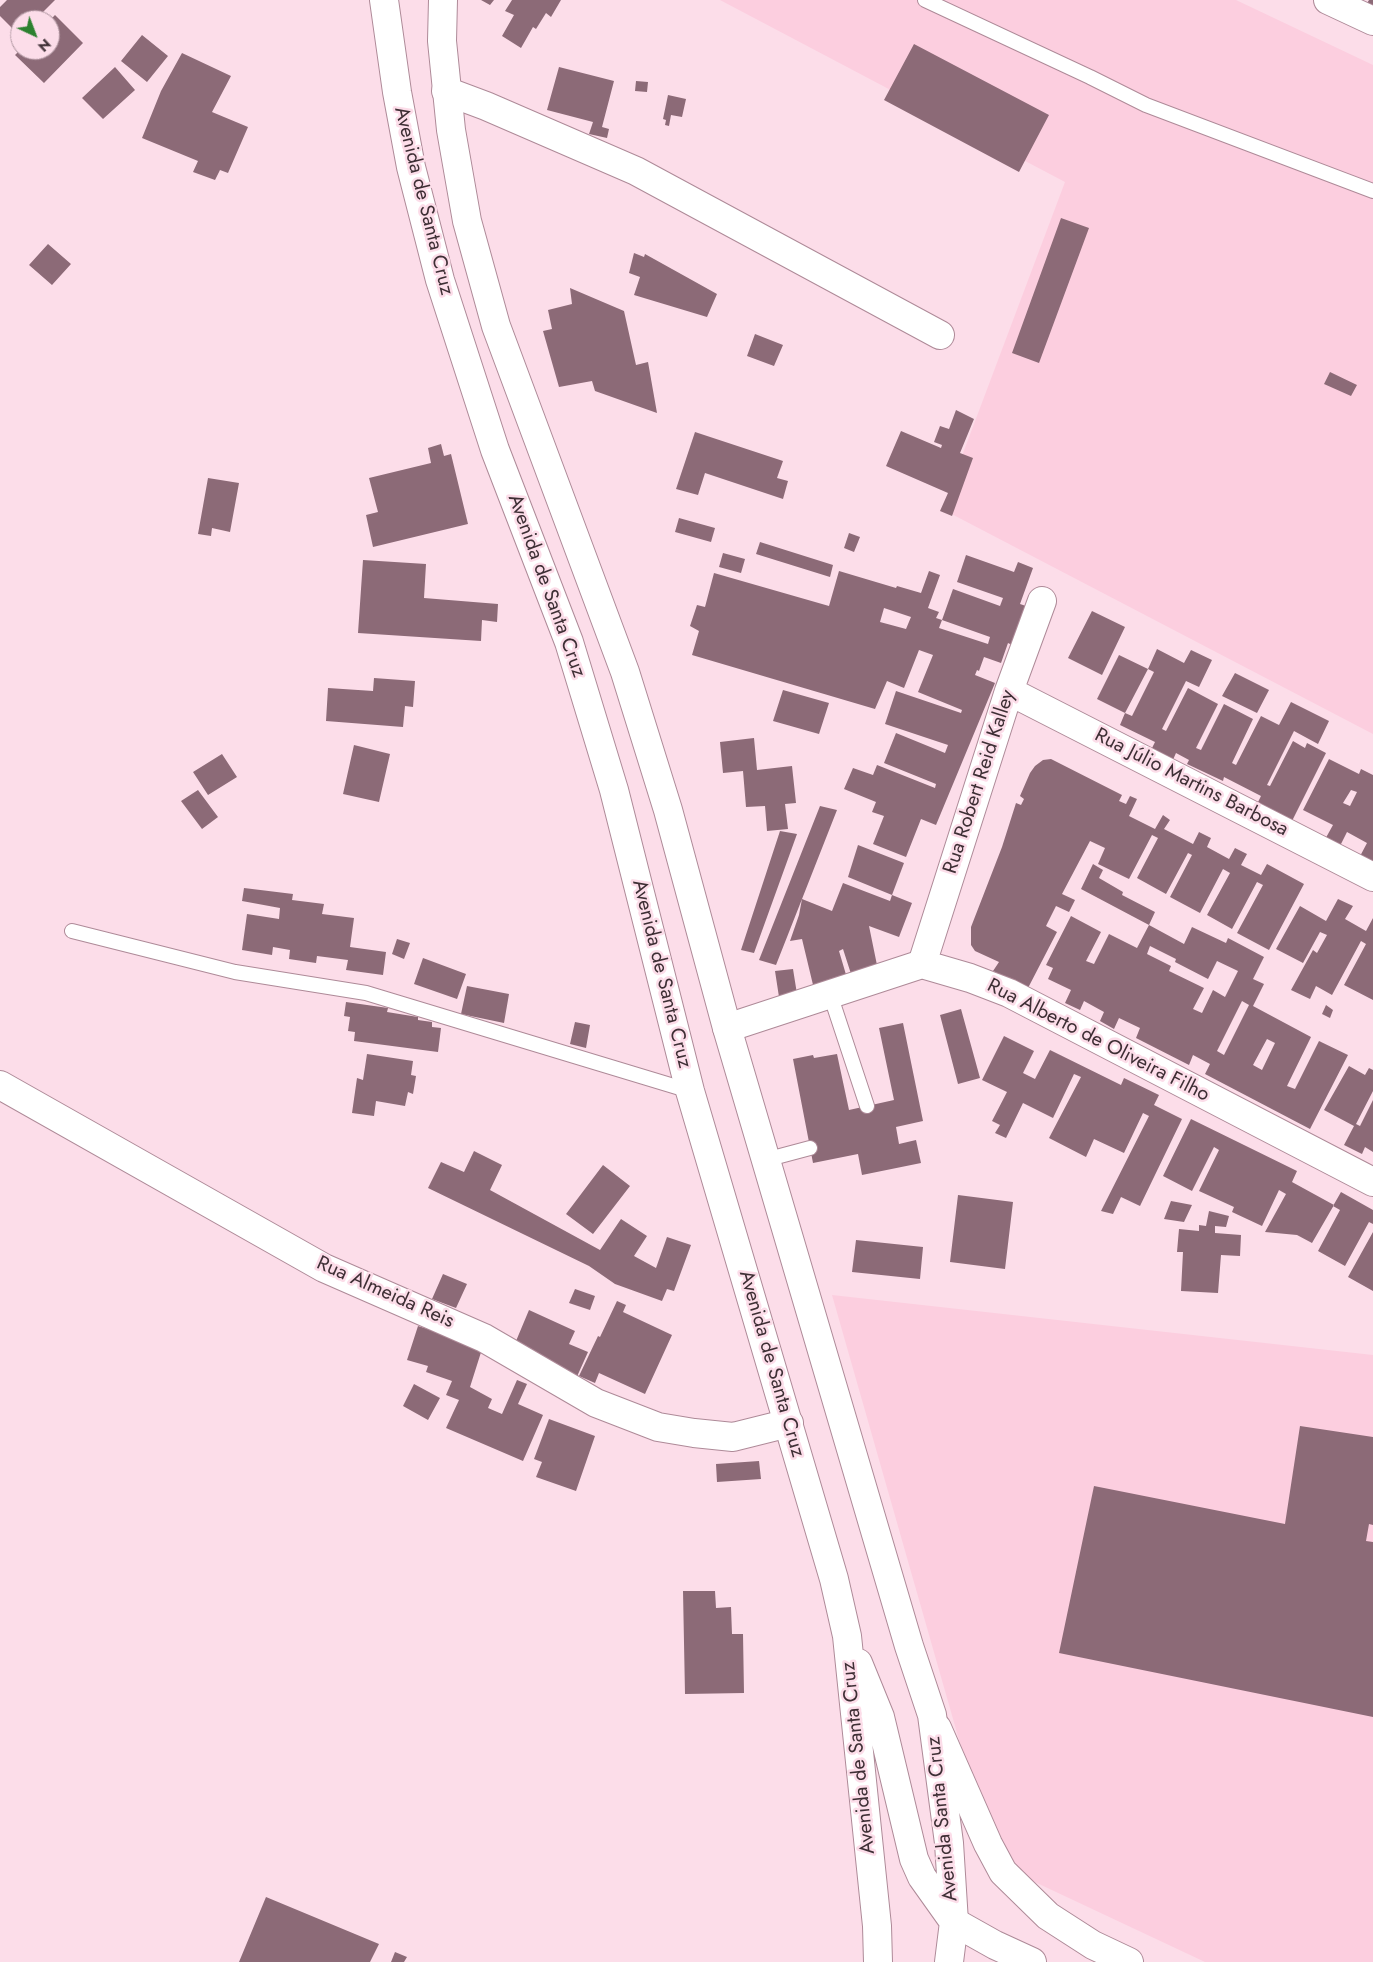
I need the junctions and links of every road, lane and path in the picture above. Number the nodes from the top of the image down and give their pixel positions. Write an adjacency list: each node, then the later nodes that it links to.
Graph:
1 (384, 0): 17 (main road, Avenida de Santa Cruz)
2 (443, 0): 6 (main road, Avenida de Santa Cruz)
3 (925, 0): 7 (lane)
4 (1328, 0): 5 (main road)
5 (1373, 21)
6 (446, 90): 8 (main road); 15 (main road, Avenida de Santa Cruz)
7 (1373, 191)
8 (940, 335)
9 (1042, 601): 10 (main road, Rua Robert Reid Kalley)
10 (1009, 691): 11 (main road, Rua Júlio Martins Barbosa); 13 (main road, Rua Robert Reid Kalley)
11 (1373, 877)
12 (72, 931): 17 (lane)
13 (922, 964): 14 (main road); 21 (main road, Rua Alberto de Oliveira Filho)
14 (830, 994): 15 (main road); 18 (lane)
15 (727, 1028): 20 (main road, Avenida de Santa Cruz)
16 (0, 1085): 22 (main road, Rua Almeida Reis)
17 (690, 1091): 22 (main road, Avenida de Santa Cruz)
18 (867, 1106)
19 (810, 1148): 20 (lane)
20 (765, 1160): 24 (main road, Avenida de Santa Cruz)
21 (1373, 1182)
22 (789, 1424): 23 (main road, Avenida de Santa Cruz)
23 (847, 1636): 25 (main road); 26 (main road, Avenida de Santa Cruz)
24 (932, 1715): 25 (main road, Avenida Santa Cruz); 29 (main road)
25 (954, 1922): 27 (main road); 28 (main road)
26 (878, 1962)
27 (949, 1962)
28 (1032, 1962)
29 (1128, 1962)

